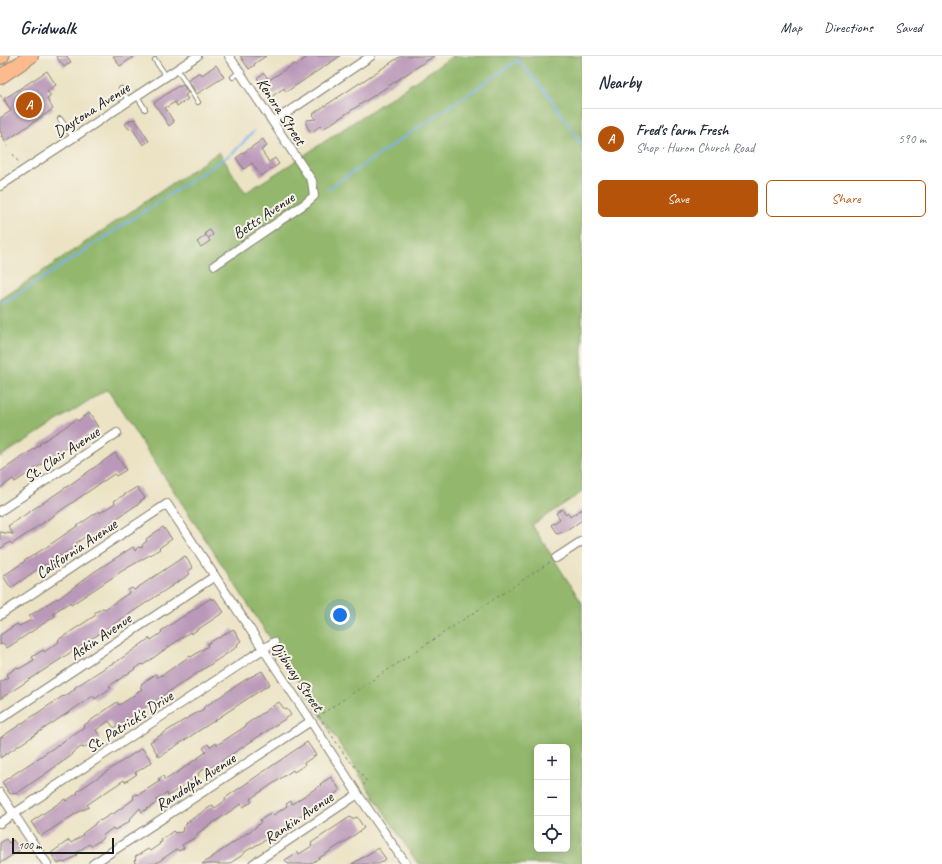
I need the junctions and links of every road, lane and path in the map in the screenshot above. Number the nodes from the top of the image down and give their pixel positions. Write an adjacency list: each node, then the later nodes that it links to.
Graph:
1 (31, 56): 9 (highway)
2 (197, 56): 6 (street, Daytona Avenue)
3 (229, 56): 7 (street, Kenora Street)
4 (371, 56): 19 (street)
5 (155, 60): 8 (lane)
6 (177, 69): 8 (street, Daytona Avenue); 15 (lane)
7 (240, 72): 10 (lane); 19 (street, Kenora Street)
8 (166, 76): 13 (street, Daytona Avenue)
9 (0, 77)
10 (233, 77)
11 (121, 90): 14 (lane)
12 (0, 95): 17 (path)
13 (136, 96): 14 (street, Daytona Avenue); 16 (lane)
14 (128, 101): 21 (street, Daytona Avenue)
15 (198, 102)
16 (145, 109)
17 (11, 110)
18 (60, 119): 21 (lane)
19 (273, 122): 25 (street, Kenora Street)
20 (2, 135): 22 (path)
21 (73, 138): 26 (street, Daytona Avenue)
22 (9, 148)
23 (13, 154): 24 (path)
24 (19, 163)
25 (312, 181): 27 (street, Betts Avenue)
26 (0, 186)
27 (215, 265)
28 (117, 433): 30 (street, St. Clair Avenue)
29 (167, 504): 33 (street, Ojibway Street); 34 (street, California Avenue)
30 (0, 510)
31 (582, 541): 32 (street)
32 (555, 559): 37 (path)
33 (215, 576): 36 (street, Ojibway Street); 38 (street, Askin Avenue)
34 (0, 615)
35 (274, 642): 36 (street, St. Patrick's Drive)
36 (263, 649): 37 (street, Ojibway Street); 41 (street, St. Patrick's Drive)
37 (315, 718): 39 (street, Ojibway Street); 39 (path); 44 (street, Randolph Avenue)
38 (0, 719)
39 (359, 791): 45 (street, Rankin Avenue); 46 (street, Ojibway Street)
40 (0, 792): 41 (street)
41 (14, 814): 42 (street, St. Patrick's Drive); 43 (street)
42 (0, 823)
43 (47, 864)
44 (93, 864)
45 (253, 864)
46 (406, 864)

